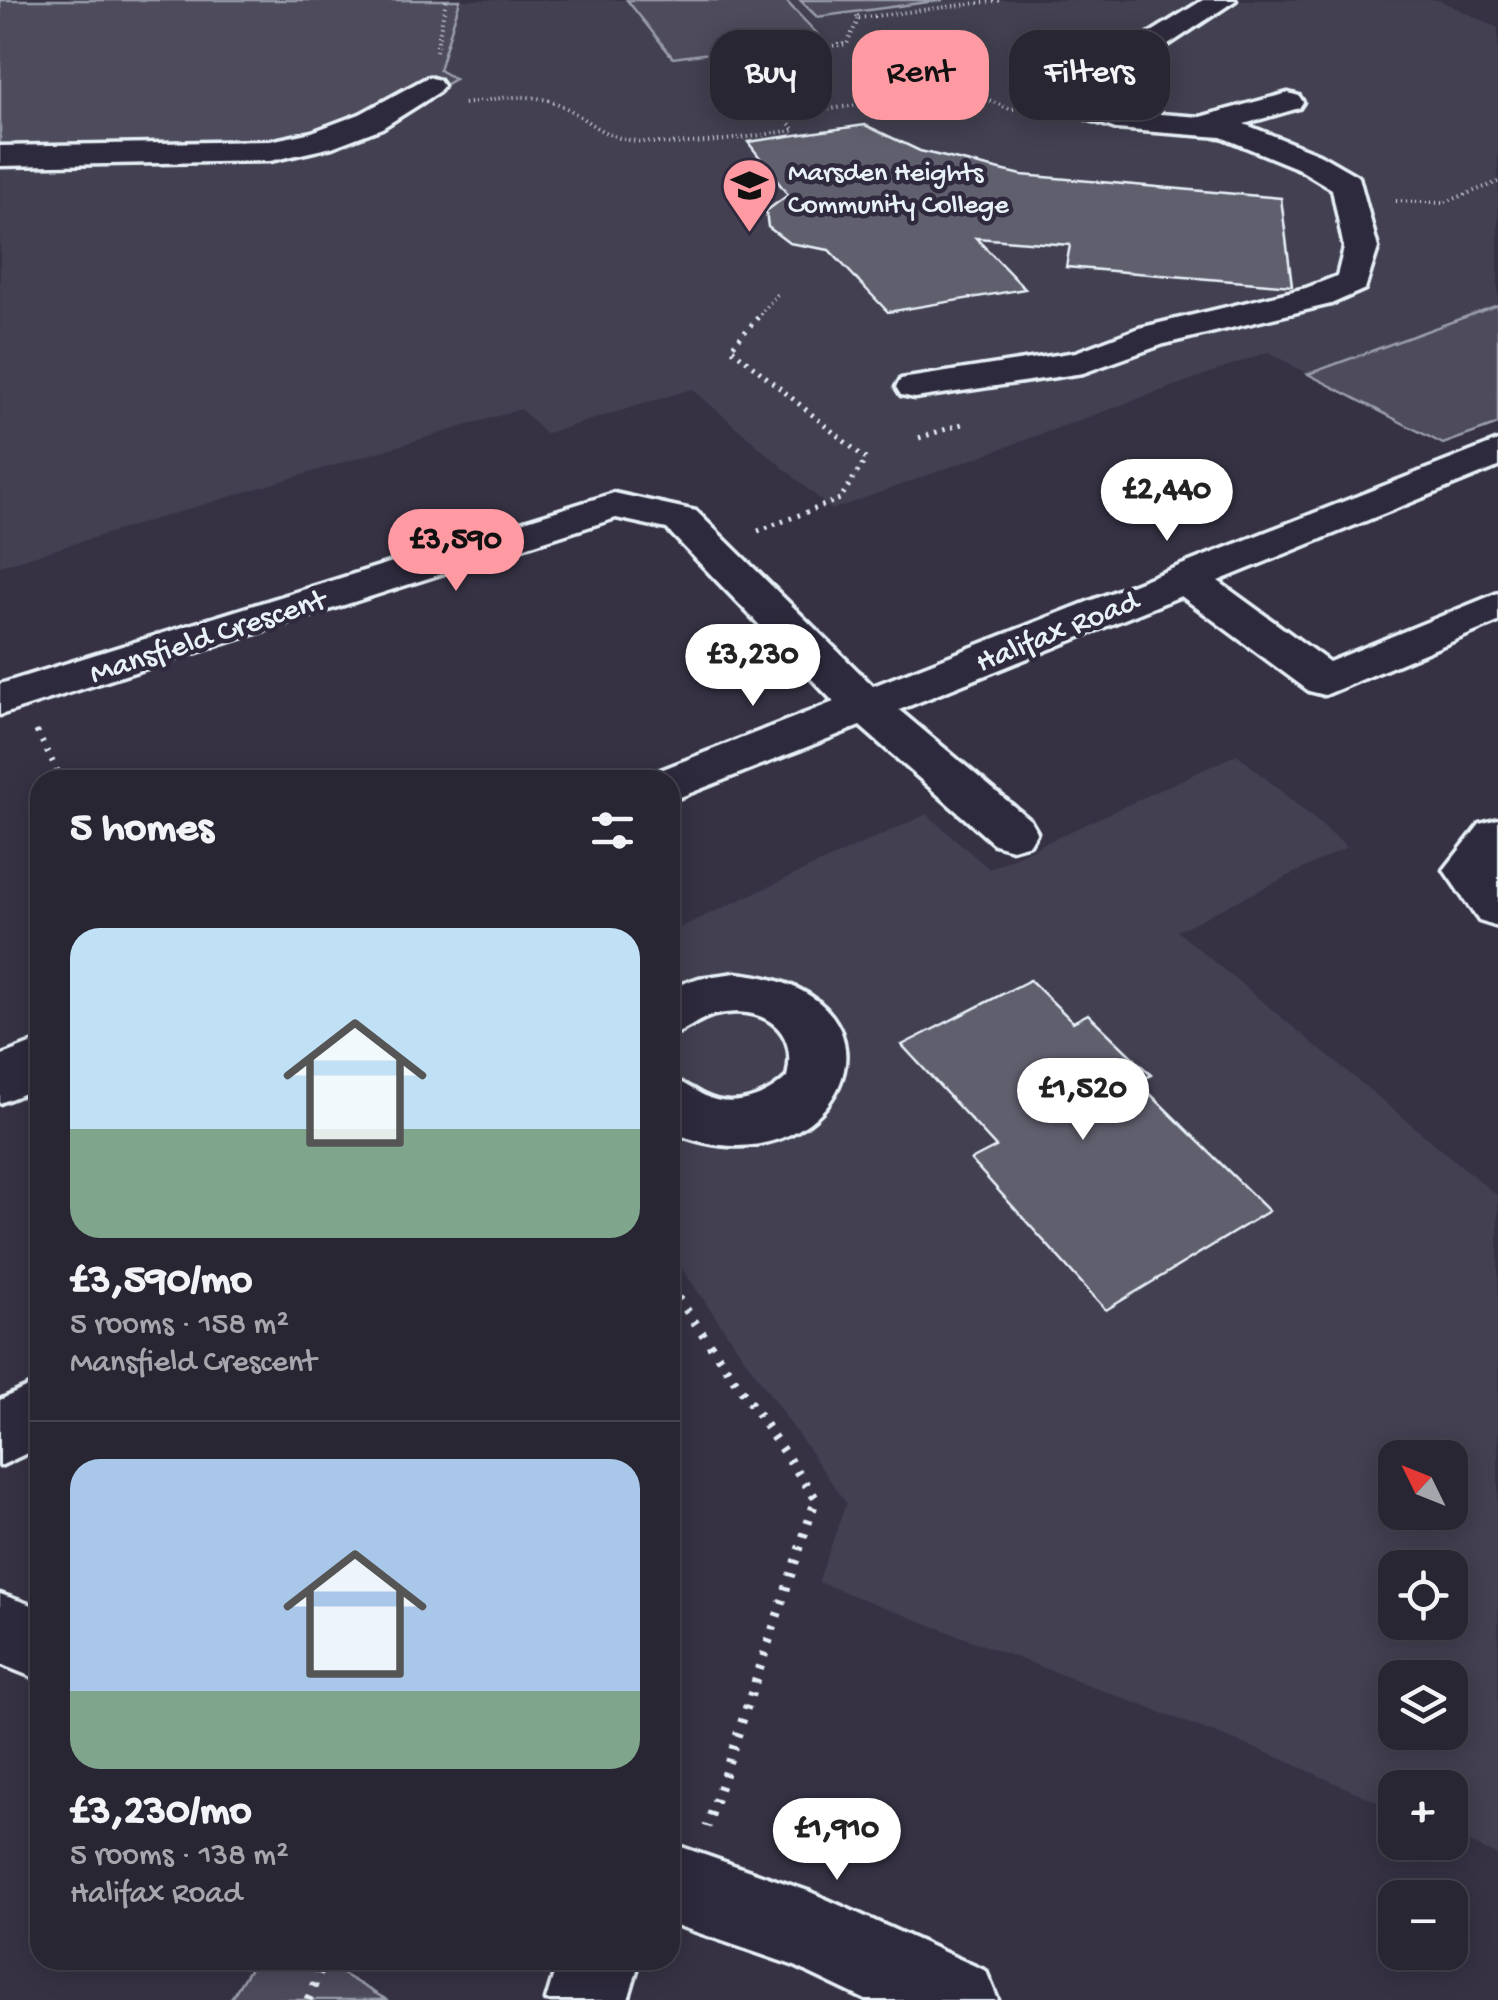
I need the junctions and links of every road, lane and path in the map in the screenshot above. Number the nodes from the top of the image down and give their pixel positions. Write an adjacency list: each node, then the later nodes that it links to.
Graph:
1 (446, 0): 8 (path)
2 (1002, 0): 5 (path)
3 (1222, 0): 6 (street)
4 (855, 12): 5 (path)
5 (859, 18): 7 (path)
6 (1170, 33)
7 (832, 46)
8 (416, 94): 12 (path); 15 (street)
9 (1288, 102): 14 (street)
10 (832, 109): 11 (path)
11 (1009, 109)
12 (786, 120)
13 (1116, 120): 14 (street)
14 (1202, 126): 17 (street)
15 (0, 156)
16 (1498, 182): 17 (path)
17 (1350, 197): 19 (street)
18 (778, 292): 21 (path)
19 (915, 388)
20 (1495, 457): 22 (street, Halifax Road)
21 (710, 549): 24 (street, Mansfield Crescent); 25 (street, Mansfield Crescent)
22 (1184, 577): 23 (street); 25 (street, Halifax Road)
23 (1498, 606)
24 (0, 700)
25 (864, 706): 26 (street, Halifax Road); 27 (street, Mansfield Crescent)
26 (680, 781)
27 (1012, 832)
28 (1498, 836): 29 (street)
29 (1498, 908)
30 (680, 1011): 33 (street)
31 (30, 1067): 32 (street)
32 (0, 1081)
33 (680, 1111)
34 (680, 1301): 39 (path)
35 (30, 1417): 36 (street)
36 (0, 1436)
37 (0, 1628): 38 (street)
38 (30, 1640)
39 (680, 1879)
40 (680, 1886): 45 (street)
41 (320, 1970): 43 (path)
42 (596, 1970): 44 (street)
43 (308, 2000)
44 (587, 2000)
45 (956, 2000)

